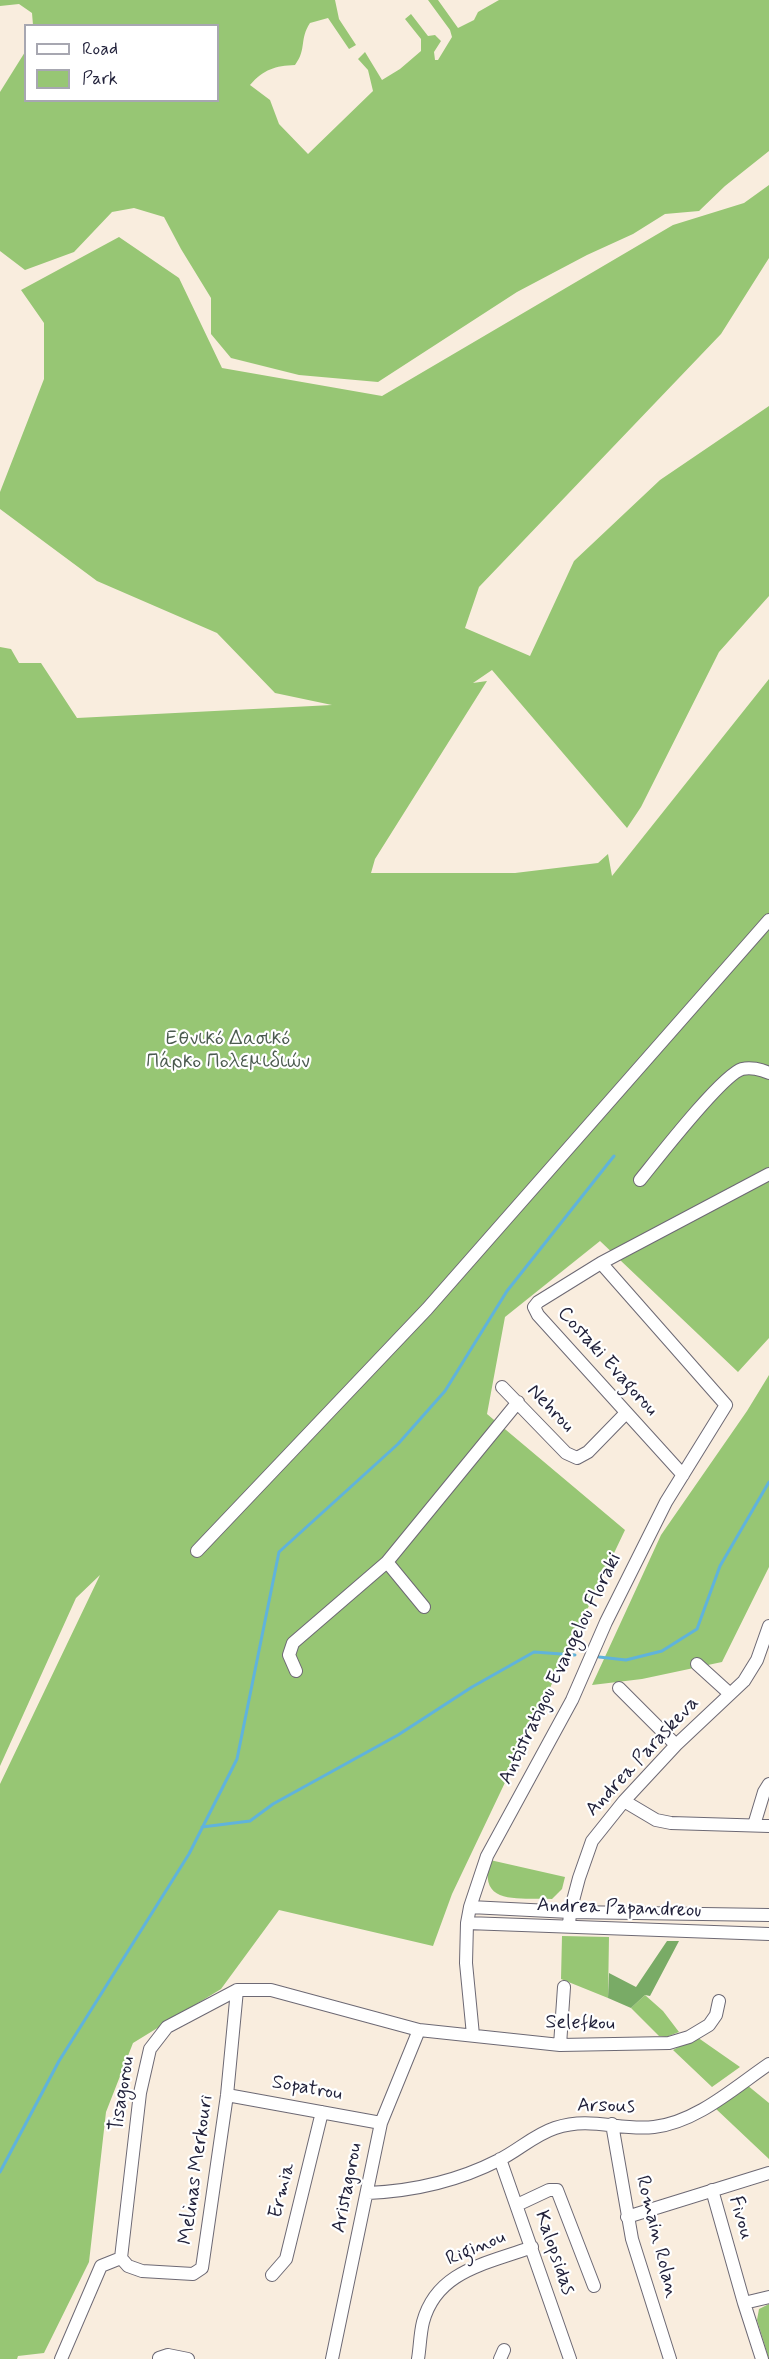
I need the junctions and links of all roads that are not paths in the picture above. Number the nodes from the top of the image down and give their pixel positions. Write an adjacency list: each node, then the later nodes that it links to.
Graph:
1 (769, 920): 10 (street)
2 (769, 1073): 4 (street)
3 (769, 1174): 5 (street)
4 (640, 1180)
5 (601, 1263): 8 (street, Costaki Evagorou); 9 (street, Antistratigou Evangelou Floraki)
6 (502, 1387): 7 (street, Nehrou)
7 (518, 1402): 8 (street, Nehrou); 11 (street)
8 (626, 1413): 9 (street, Costaki Evagorou)
9 (683, 1475): 23 (street, Antistratigou Evangelou Floraki)
10 (197, 1551)
11 (387, 1562): 12 (street); 15 (street)
12 (424, 1607)
13 (769, 1626): 17 (street, Andrea Paraskeva)
14 (697, 1664): 17 (street)
15 (296, 1671)
16 (619, 1688): 18 (street)
17 (729, 1693): 18 (street, Andrea Paraskeva)
18 (676, 1745): 20 (street, Andrea Paraskeva)
19 (769, 1784): 21 (street)
20 (624, 1801): 21 (street); 24 (street, Andrea Paraskeva)
21 (754, 1825): 22 (street)
22 (769, 1826)
23 (470, 1907): 24 (street, Andrea Papandreou); 26 (street, Antistratigou Evangelou Floraki)
24 (570, 1912): 25 (street, Andrea Papandreou); 27 (street, Andrea Paraskeva)
25 (769, 1915)
26 (467, 1923): 27 (street, Andrea Papandreou); 33 (street, Antistratigou Evangelou Floraki)
27 (569, 1926): 28 (street, Andrea Papandreou)
28 (769, 1934)
29 (564, 1987): 34 (street)
30 (237, 1990): 32 (street, Tisagorou); 36 (street, Melinas Merkouri); 47 (street, Tisagorou)
31 (719, 2001): 34 (street, Selefkou)
32 (419, 2030): 33 (street, Selefkou); 38 (street, Aristagorou)
33 (473, 2035): 34 (street, Selefkou)
34 (560, 2045)
35 (769, 2064): 39 (street, Arsous)
36 (227, 2095): 37 (street, Sopatrou); 47 (street, Melinas Merkouri)
37 (322, 2112): 38 (street, Sopatrou); 48 (street, Ermia)
38 (381, 2123): 43 (street, Aristagorou)
39 (612, 2124): 40 (street, Arsous); 45 (street, Romain Rolan)
40 (500, 2159): 43 (street, Arsous); 44 (street, Kalopsidas)
41 (768, 2173): 42 (street)
42 (712, 2190): 45 (street); 51 (street, Fivou)
43 (368, 2193): 55 (street, Aristagorou)
44 (517, 2205): 46 (street, Kalopsidas); 49 (street)
45 (627, 2217): 58 (street, Romain Rolan)
46 (532, 2247): 56 (street, Riginou); 57 (street, Kalopsidas)
47 (121, 2258): 53 (street)
48 (272, 2275)
49 (594, 2286)
50 (769, 2297): 51 (street)
51 (744, 2303): 59 (street, Fivou)
52 (159, 2358): 54 (street)
53 (61, 2359)
54 (188, 2359)
55 (332, 2359)
56 (418, 2359)
57 (570, 2359)
58 (670, 2359)
59 (762, 2359)

